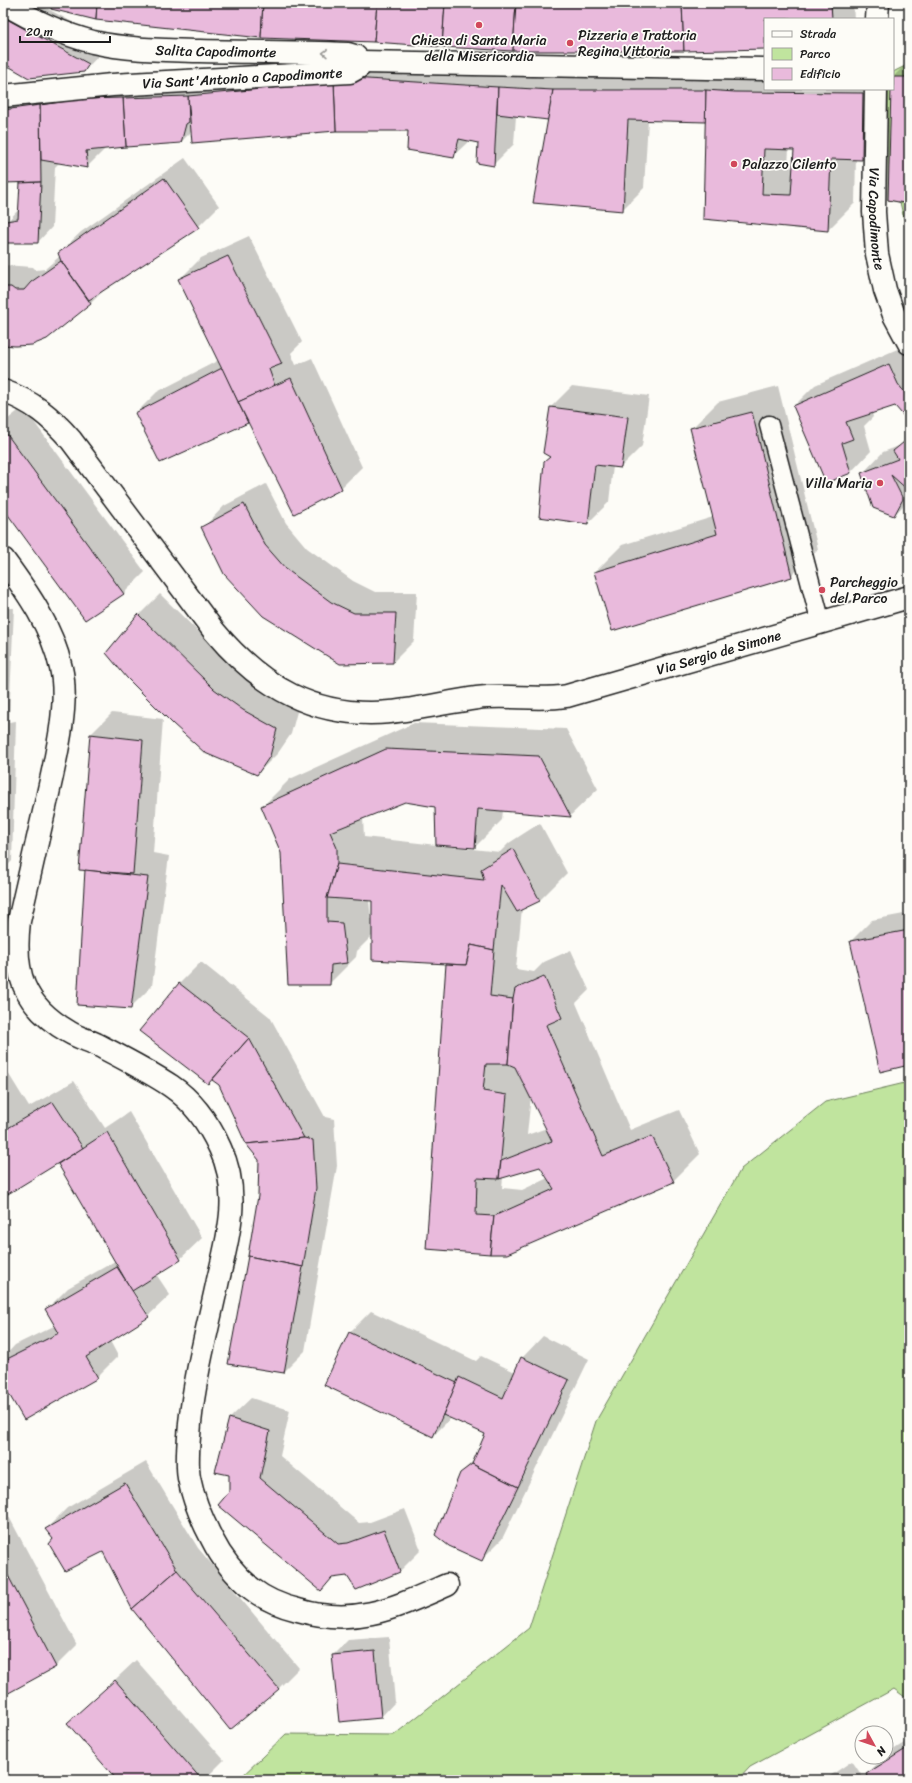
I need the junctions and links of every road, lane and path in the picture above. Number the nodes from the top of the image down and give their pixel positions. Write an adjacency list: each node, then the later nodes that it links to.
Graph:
1 (4, 3): 4 (street, Salita Capodimonte, one-way to 1)
2 (878, 3): 3 (street)
3 (877, 18)
4 (361, 62): 5 (street, Via Sant'Antonio a Capodimonte); 7 (street, Via Sant'Antonio a Capodimonte)
5 (764, 69)
6 (876, 90): 8 (street, Via Capodimonte)
7 (3, 96)
8 (909, 343)
9 (3, 391): 13 (street, Via Sergio de Simone)
10 (769, 425): 13 (lane)
11 (3, 559): 14 (street)
12 (909, 597): 13 (street, Via Sergio de Simone)
13 (821, 623)
14 (447, 1585)

